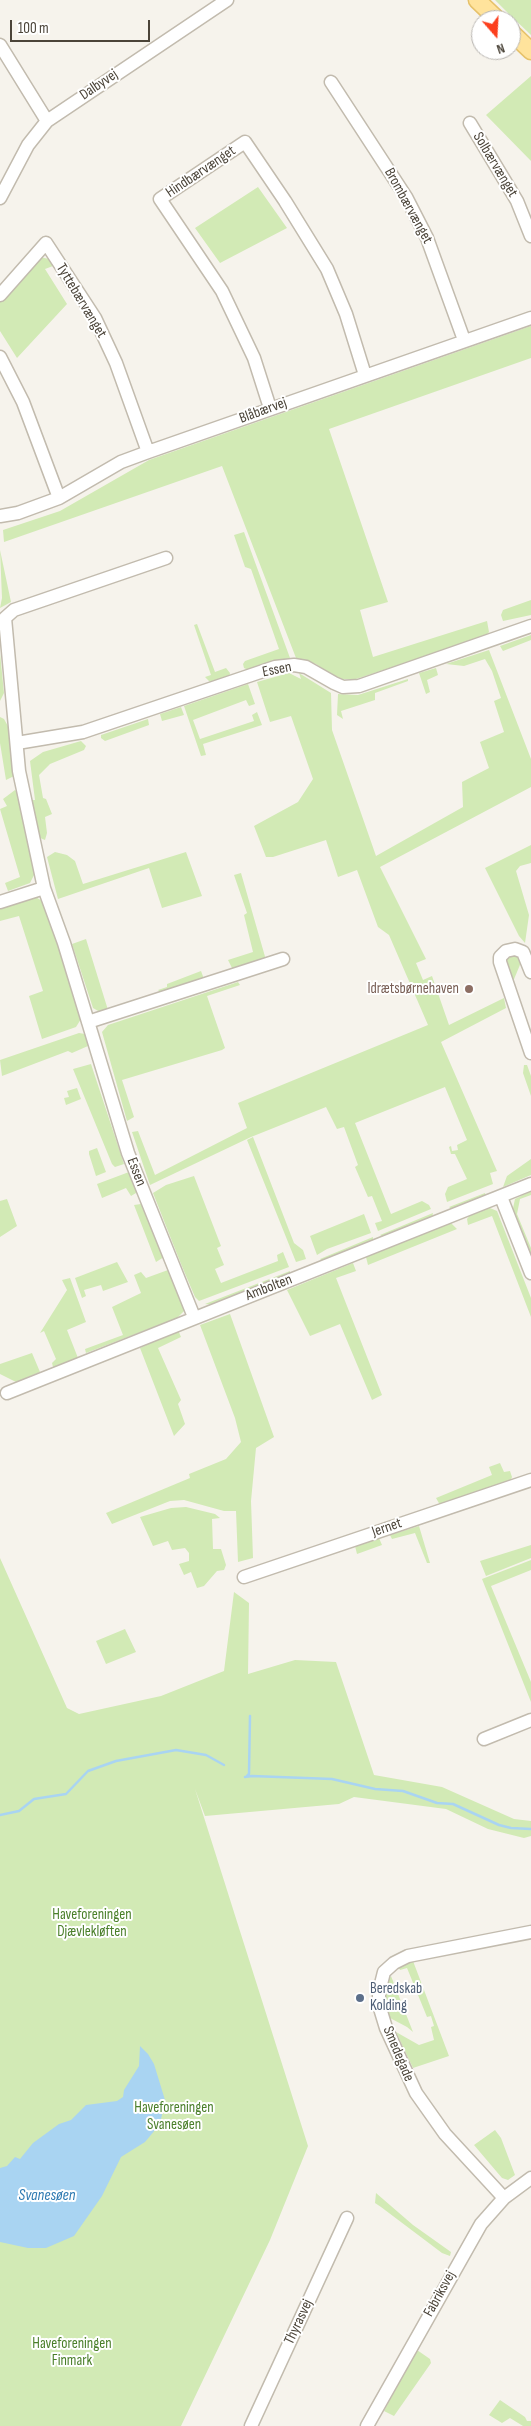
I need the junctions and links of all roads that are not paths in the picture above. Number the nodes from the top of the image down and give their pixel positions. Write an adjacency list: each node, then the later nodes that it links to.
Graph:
1 (227, 0): 8 (street, Dalbyvej)
2 (477, 0): 3 (main road)
3 (488, 10)
4 (521, 42): 6 (main road)
5 (0, 45): 8 (street)
6 (531, 51)
7 (332, 82): 14 (street, Brombærvænget)
8 (48, 120): 10 (street, Dalbyvej)
9 (470, 123): 11 (street, Solbærvænget)
10 (0, 198)
11 (531, 236)
12 (0, 295): 18 (street, Tyttebærvænget)
13 (531, 318): 14 (street, Blåbærvej)
14 (464, 340): 16 (street, Blåbærvej)
15 (0, 357): 19 (street)
16 (366, 375): 17 (street, Blåbærvej); 17 (street, Hindbærvænget)
17 (270, 408): 18 (street, Blåbærvej)
18 (148, 452): 19 (street, Blåbærvej)
19 (59, 498): 20 (street, Blåbærvej)
20 (0, 516)
21 (166, 558): 23 (street, Essen)
22 (531, 626): 24 (street, Essen)
23 (6, 708): 24 (street, Essen)
24 (17, 743): 25 (street, Essen)
25 (44, 888): 26 (street); 29 (street, Essen)
26 (0, 902)
27 (283, 959): 29 (street)
28 (531, 972): 30 (street)
29 (88, 1022): 34 (street, Essen)
30 (531, 1052)
31 (531, 1184): 32 (street, Ambolten)
32 (501, 1197): 33 (street); 34 (street, Ambolten)
33 (531, 1273)
34 (194, 1317): 35 (street, Ambolten)
35 (7, 1393)
36 (531, 1480): 37 (street, Jernet)
37 (244, 1577)
38 (531, 1720): 39 (street)
39 (484, 1739)
40 (531, 1932): 42 (street, Smedegade)
41 (531, 2178): 42 (street, Fabriksvej)
42 (504, 2198): 45 (street, Fabriksvej)
43 (347, 2218): 44 (street, Thyrasvej)
44 (251, 2426)
45 (367, 2426)

